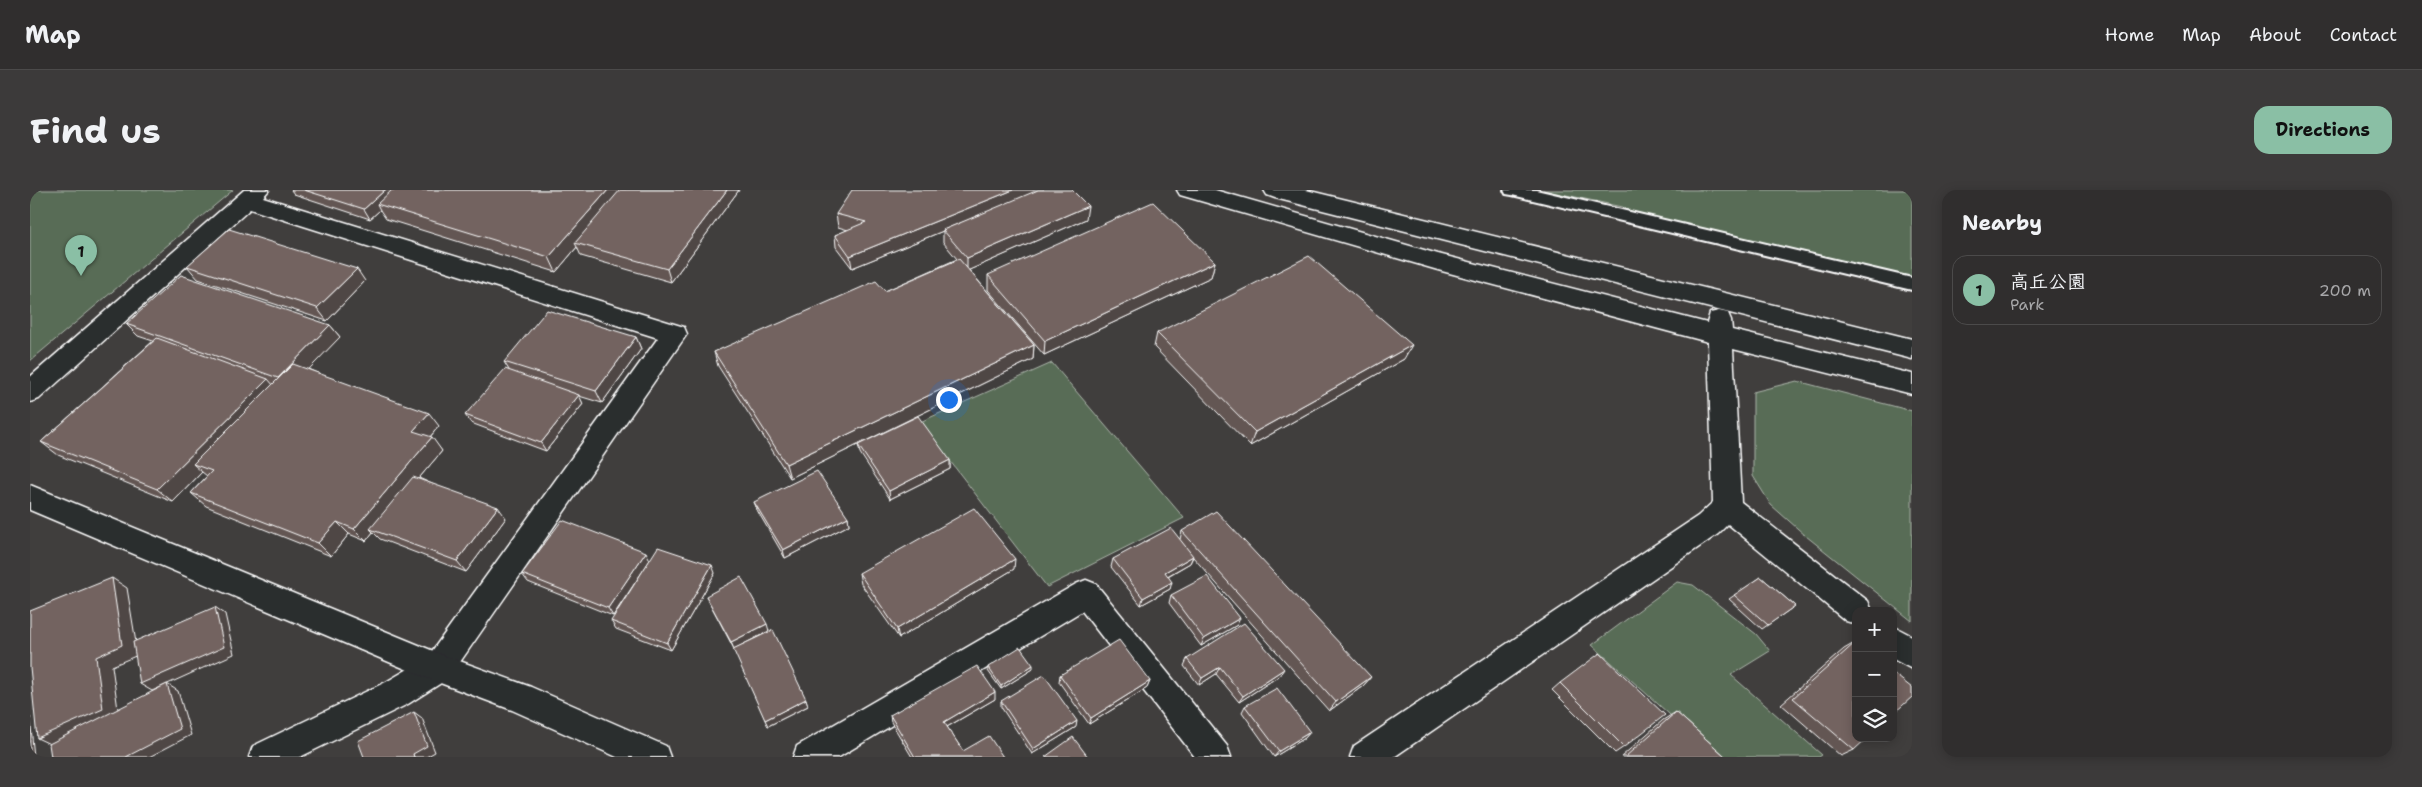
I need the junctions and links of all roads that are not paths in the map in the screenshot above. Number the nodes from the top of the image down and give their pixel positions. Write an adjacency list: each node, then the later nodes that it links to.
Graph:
1 (1188, 190): 7 (street)
2 (1275, 190): 6 (street)
3 (1512, 190): 5 (lane)
4 (252, 195): 10 (street); 16 (street)
5 (1912, 284)
6 (1720, 301): 7 (street); 8 (street)
7 (1719, 336): 9 (street); 12 (street)
8 (1912, 349)
9 (1912, 384)
10 (30, 392)
11 (30, 497): 16 (street)
12 (1727, 507): 13 (street); 21 (street)
13 (1852, 607)
14 (1897, 643): 15 (street)
15 (1912, 655)
16 (438, 668): 17 (street); 18 (street)
17 (265, 757)
18 (654, 757)
19 (809, 757): 20 (street)
20 (1215, 757)
21 (1366, 757)

